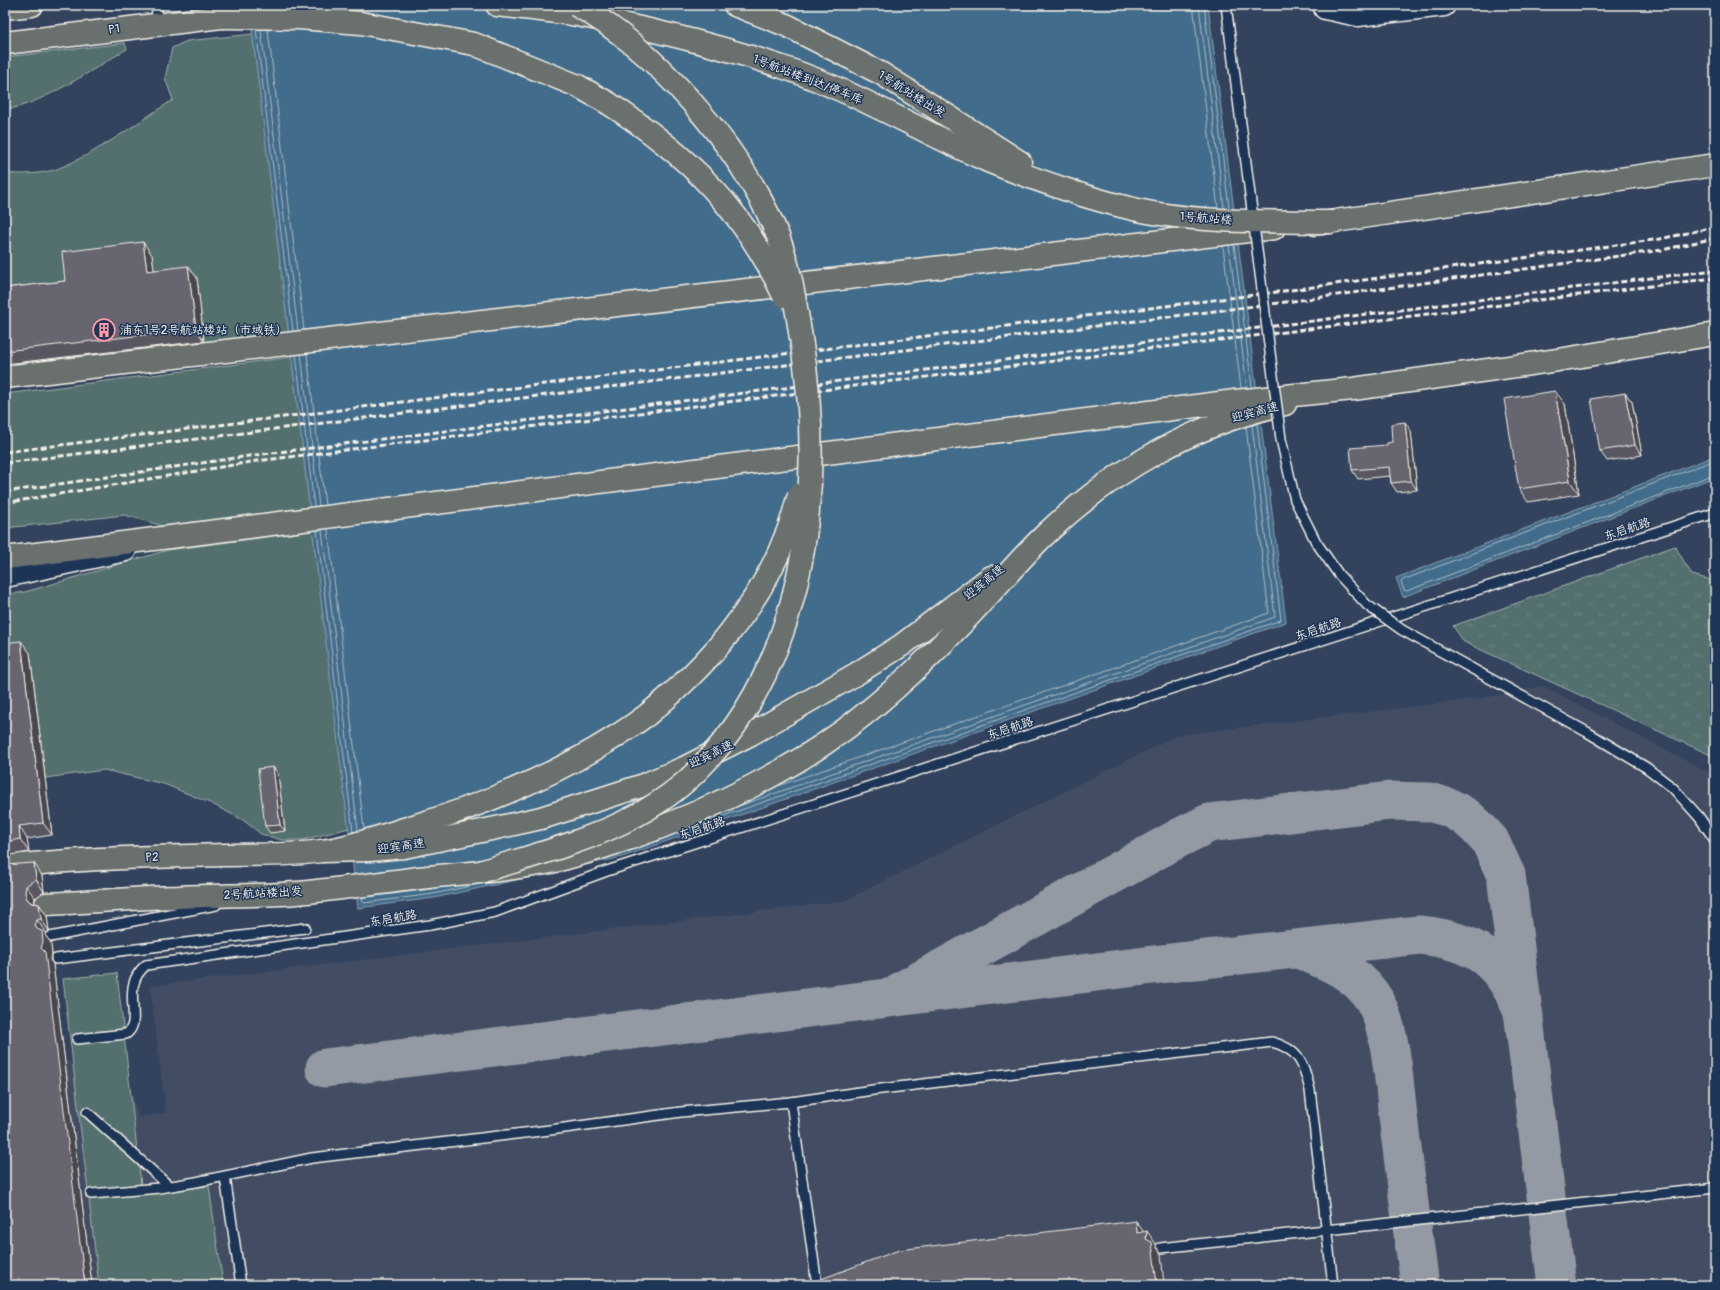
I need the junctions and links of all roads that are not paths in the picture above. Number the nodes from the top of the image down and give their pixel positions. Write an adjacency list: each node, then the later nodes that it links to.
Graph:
1 (32, 5): 8 (main road)
2 (307, 5): 11 (main road)
3 (496, 5): 16 (main road, 1号航站楼到达/停车库, bridge)
4 (576, 5): 18 (main road, bridge)
5 (735, 5): 16 (main road, 1号航站楼出发)
6 (1226, 5): 28 (lane, bridge)
7 (1444, 5): 9 (street)
8 (5, 8)
9 (1325, 8)
10 (157, 15): 11 (main road, P1); 13 (main road, P1)
11 (224, 17): 18 (main road, bridge)
12 (5, 28): 13 (main road)
13 (48, 37): 14 (main road, P1)
14 (5, 43)
15 (1715, 165): 17 (main road)
16 (1082, 195): 17 (main road, 1号航站楼, bridge)
17 (1333, 222): 20 (main road, bridge)
18 (800, 334): 22 (main road, bridge)
19 (1715, 334): 21 (main road)
20 (5, 377)
21 (1353, 389): 24 (main road, 迎宾高速); 25 (main road, bridge)
22 (809, 421): 29 (main road, bridge); 31 (main road, bridge)
23 (1715, 513): 37 (lane, 东启航路)
24 (1046, 533): 29 (main road, 迎宾高速, bridge); 31 (main road, 迎宾高速, bridge)
25 (178, 536): 26 (main road); 27 (street)
26 (5, 558)
27 (5, 576)
28 (1715, 840)
29 (323, 851): 30 (main road, P2)
30 (5, 867)
31 (480, 872): 32 (main road, 2号航站楼出发)
32 (295, 893): 33 (main road, 2号航站楼出发); 35 (lane)
33 (46, 904)
34 (305, 928): 36 (lane)
35 (50, 937)
36 (56, 959)
37 (77, 1039)
38 (791, 1102): 40 (lane); 44 (lane); 47 (lane)
39 (87, 1112): 41 (lane)
40 (225, 1176): 41 (lane); 46 (lane)
41 (169, 1186): 43 (lane)
42 (1715, 1188): 44 (lane)
43 (91, 1194)
44 (1326, 1229): 45 (lane); 48 (lane)
45 (1160, 1248)
46 (241, 1285)
47 (817, 1285)
48 (1333, 1285)

